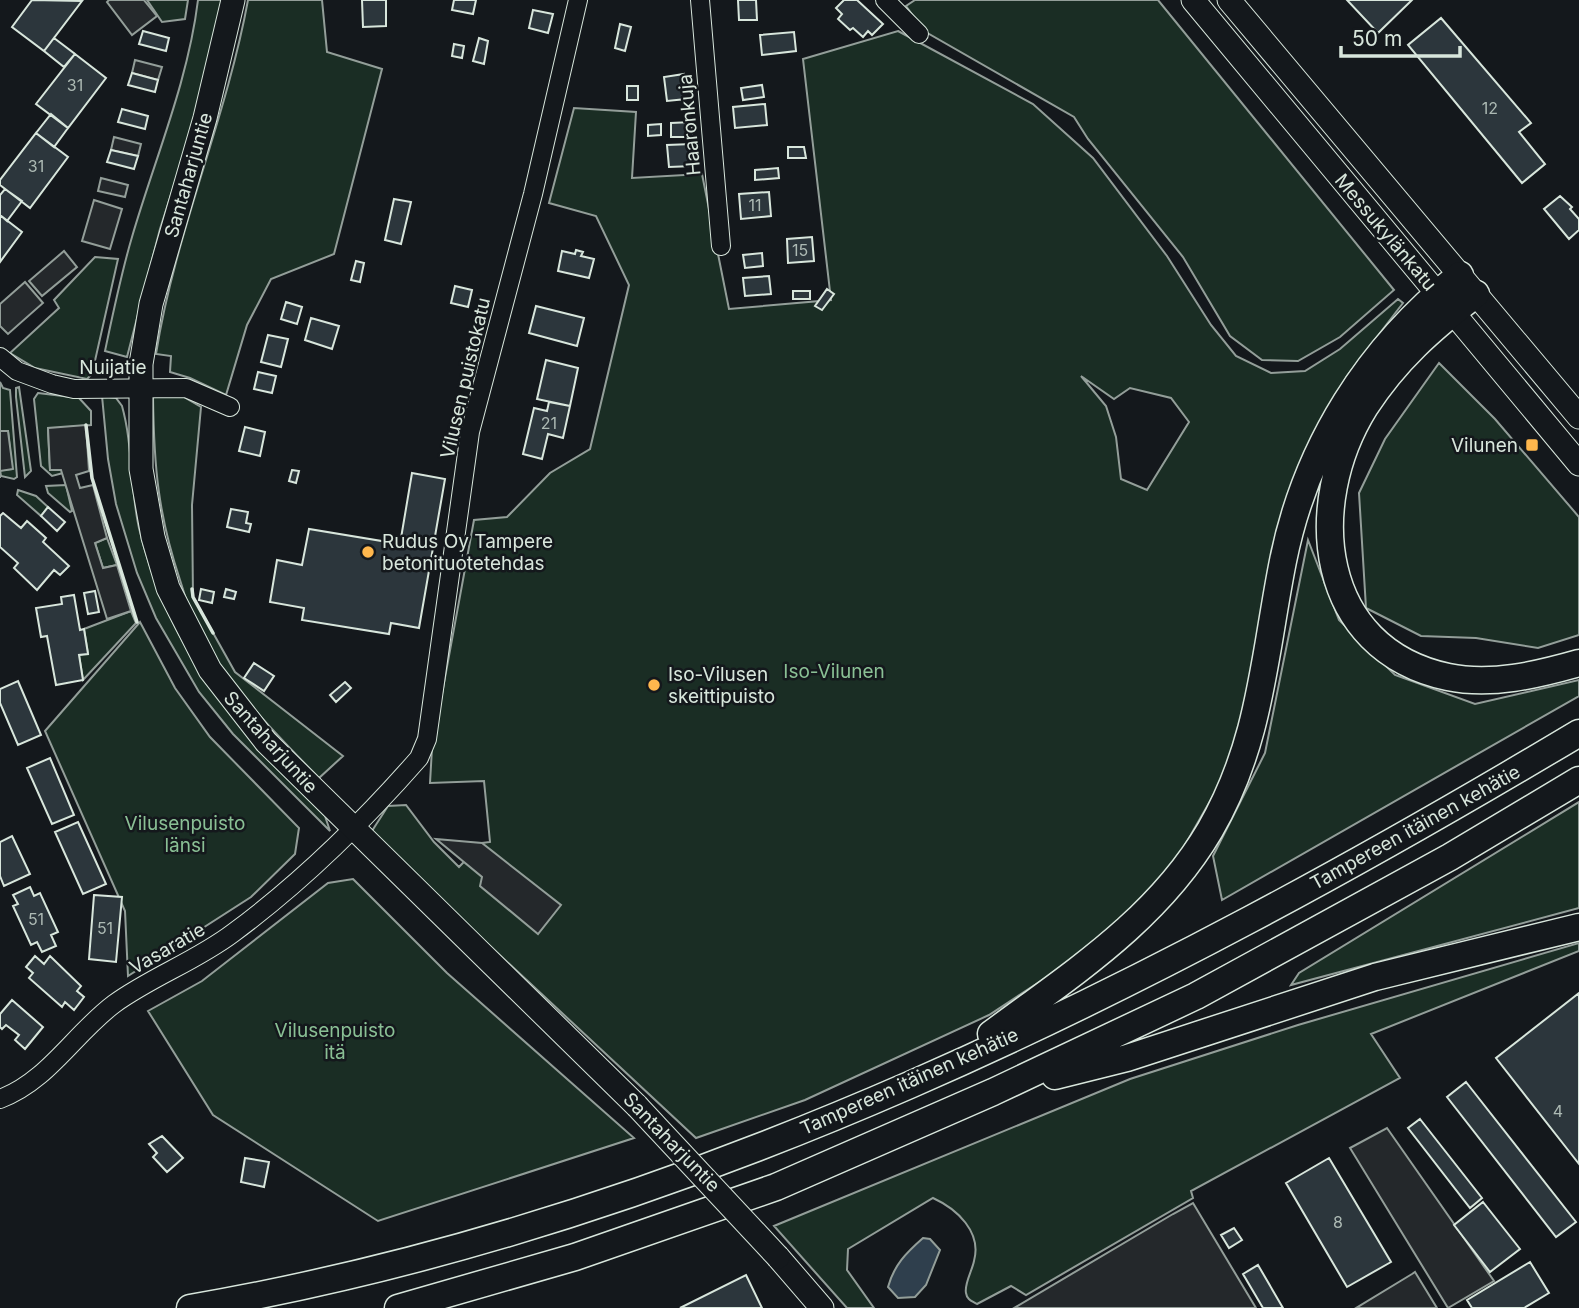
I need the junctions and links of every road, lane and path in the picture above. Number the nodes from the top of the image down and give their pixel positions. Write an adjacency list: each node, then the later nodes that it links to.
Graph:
1 (233, 0): 12 (main road, Santaharjuntie)
2 (578, 0): 19 (street, Vilusen puistokatu)
3 (699, 0): 8 (street, Haaronkuja)
4 (885, 0): 7 (street)
5 (1193, 0): 10 (main road, Messukylänkatu)
6 (1229, 0): 9 (main road, Messukylänkatu)
7 (919, 34)
8 (721, 246)
9 (1468, 284): 10 (highway); 14 (main road, Messukylänkatu)
10 (1445, 302): 15 (main road, Messukylänkatu); 16 (highway); 21 (highway)
11 (0, 357): 12 (street, Nuijatie)
12 (139, 388): 13 (street, Nuijatie); 19 (main road, Santaharjuntie)
13 (230, 407)
14 (1579, 417)
15 (1579, 464)
16 (1579, 663)
17 (1579, 733): 21 (highway, Tampereen itäinen kehätie)
18 (1579, 780): 22 (highway, Tampereen itäinen kehätie)
19 (354, 830): 23 (street, Vasaratie); 26 (main road, Santaharjuntie, bridge)
20 (1579, 927): 22 (highway)
21 (942, 1070): 24 (highway, Tampereen itäinen kehätie)
22 (993, 1092): 25 (highway, Tampereen itäinen kehätie)
23 (0, 1098)
24 (190, 1308)
25 (398, 1308)
26 (822, 1308)

